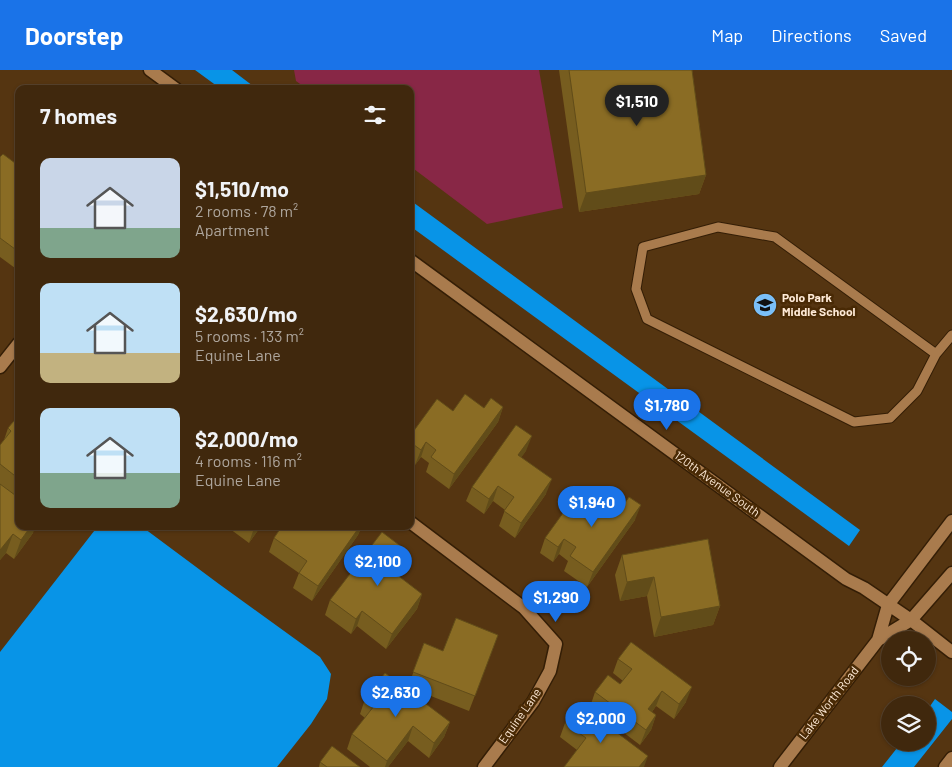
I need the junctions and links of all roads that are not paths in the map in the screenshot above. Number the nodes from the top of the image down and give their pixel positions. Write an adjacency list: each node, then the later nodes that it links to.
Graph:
1 (150, 70): 2 (street)
2 (171, 85)
3 (414, 263): 11 (street, 120th Avenue South)
4 (952, 335): 6 (lane)
5 (15, 348): 7 (street)
6 (936, 354): 6 (lane)
7 (0, 366)
8 (952, 521): 11 (street, Lake Worth Road)
9 (414, 525): 16 (street, Equine Lane)
10 (952, 573): 12 (street, Lake Worth Road)
11 (888, 605): 12 (street, 120th Avenue South); 13 (street, Lake Worth Road)
12 (911, 620): 13 (street, Lake Worth Road); 14 (street, 120th Avenue South)
13 (878, 640): 17 (street, Lake Worth Road)
14 (952, 652)
15 (952, 758): 18 (street)
16 (484, 767)
17 (780, 767)
18 (945, 767)

